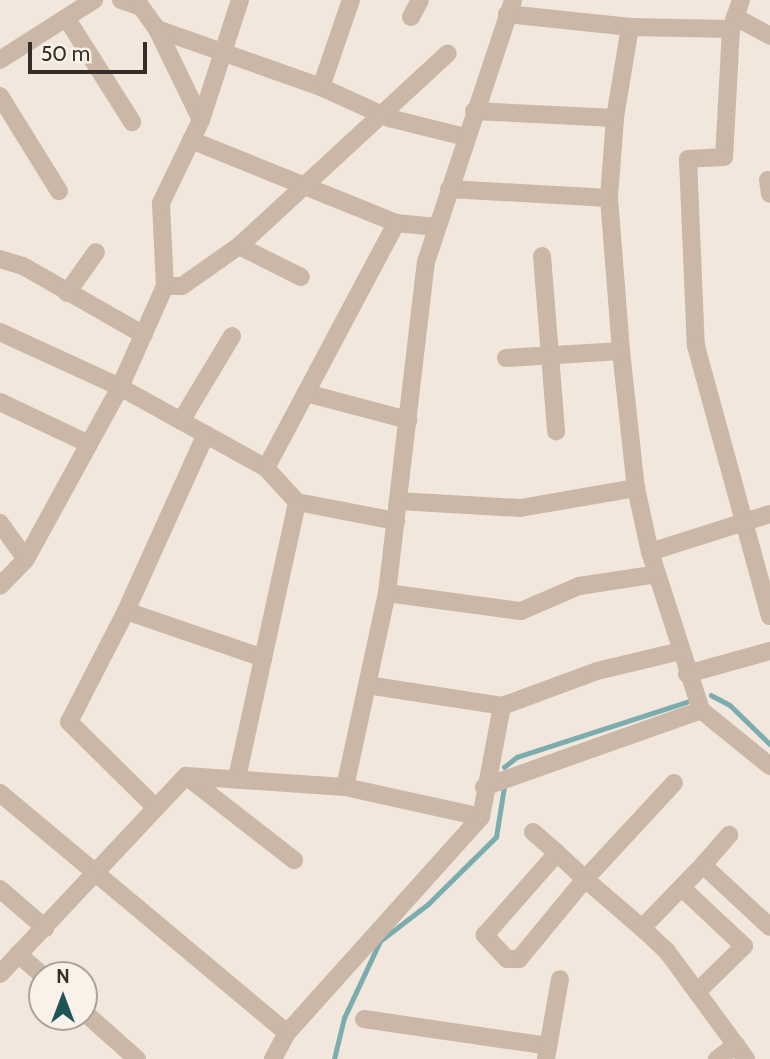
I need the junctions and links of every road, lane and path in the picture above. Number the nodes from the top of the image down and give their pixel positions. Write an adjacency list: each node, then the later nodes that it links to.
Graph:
1 (94, 0): 10 (street)
2 (121, 0): 6 (street)
3 (240, 0): 15 (street)
4 (351, 0): 17 (street)
5 (420, 0): 9 (street)
6 (145, 4): 12 (street)
7 (510, 7): 11 (street); 19 (street)
8 (736, 15): 11 (street); 13 (street); 60 (street)
9 (411, 18)
10 (66, 19): 16 (street); 23 (street)
11 (631, 27): 21 (street)
12 (158, 29): 15 (street); 22 (street)
13 (770, 36)
14 (448, 53): 20 (street)
15 (225, 55): 17 (street); 22 (street)
16 (0, 60)
17 (321, 87): 20 (street)
18 (0, 96): 28 (street)
19 (474, 111): 21 (street); 24 (street)
20 (384, 115): 24 (street); 26 (street)
21 (615, 118): 29 (street)
22 (201, 120): 25 (street)
23 (132, 122)
24 (465, 137): 27 (street)
25 (191, 139): 26 (street); 37 (street)
26 (304, 184): 30 (street); 32 (street)
27 (449, 189): 29 (street); 31 (street)
28 (59, 191)
29 (609, 198): 42 (street)
30 (396, 223): 31 (street); 46 (street)
31 (436, 227): 48 (street)
32 (239, 246): 36 (street); 37 (street)
33 (96, 252): 38 (street)
34 (542, 256): 43 (street)
35 (0, 259): 38 (street)
36 (301, 277)
37 (165, 286): 40 (street)
38 (67, 293): 40 (street)
39 (0, 332): 45 (street)
40 (144, 335): 45 (street)
41 (232, 336): 49 (street)
42 (621, 351): 43 (street); 54 (street)
43 (549, 356): 44 (street); 50 (street)
44 (506, 358)
45 (120, 387): 49 (street); 52 (street)
46 (306, 393): 48 (street); 53 (street)
47 (0, 402): 52 (street)
48 (408, 420): 55 (street)
49 (181, 421): 51 (street)
50 (556, 431)
51 (206, 434): 53 (street); 66 (street)
52 (89, 444): 62 (street)
53 (266, 468): 56 (street)
54 (636, 488): 55 (street); 61 (street)
55 (398, 501): 58 (street)
56 (297, 502): 58 (street); 70 (street)
57 (770, 514): 60 (street)
58 (396, 521): 65 (street)
59 (0, 523): 62 (street)
60 (746, 523): 61 (street); 67 (street)
61 (650, 552): 63 (street)
62 (26, 559): 64 (street)
63 (657, 574): 65 (street); 68 (street)
64 (0, 586)
65 (387, 593): 72 (street)
66 (126, 611): 70 (street); 82 (street)
67 (770, 616)
68 (680, 651): 71 (street); 73 (street)
69 (770, 651): 71 (street)
70 (263, 658): 77 (street)
71 (687, 674): 74 (street)
72 (367, 685): 73 (street); 79 (street)
73 (502, 706): 80 (street)
74 (701, 710): 75 (street); 80 (street)
75 (770, 766)
76 (186, 776): 77 (street); 82 (street); 87 (street)
77 (237, 778): 79 (street)
78 (674, 783): 90 (street)
79 (345, 786): 83 (street)
80 (484, 786): 83 (street)
81 (0, 793): 89 (street)
82 (155, 807): 89 (street)
83 (481, 817): 104 (street)
84 (533, 832): 86 (street)
85 (729, 835): 88 (street)
86 (557, 853): 90 (street); 90 (street)
87 (294, 860)
88 (703, 865): 91 (street); 93 (street)
89 (93, 871): 94 (street); 104 (street)
90 (585, 879): 95 (street)
91 (682, 888): 95 (street); 96 (street)
92 (0, 889): 94 (street)
93 (769, 923): 96 (street)
94 (45, 928): 97 (street)
95 (642, 928): 101 (street)
96 (744, 946): 101 (street)
97 (18, 954): 98 (street); 99 (street)
98 (28, 963)
99 (0, 974)
100 (560, 979): 106 (street)
101 (698, 992): 105 (street)
102 (364, 1019): 106 (street)
103 (98, 1024): 107 (street)
104 (286, 1032): 108 (street)
105 (741, 1052): 109 (street)
106 (547, 1053)
107 (137, 1059)
108 (273, 1059)
109 (717, 1059)

